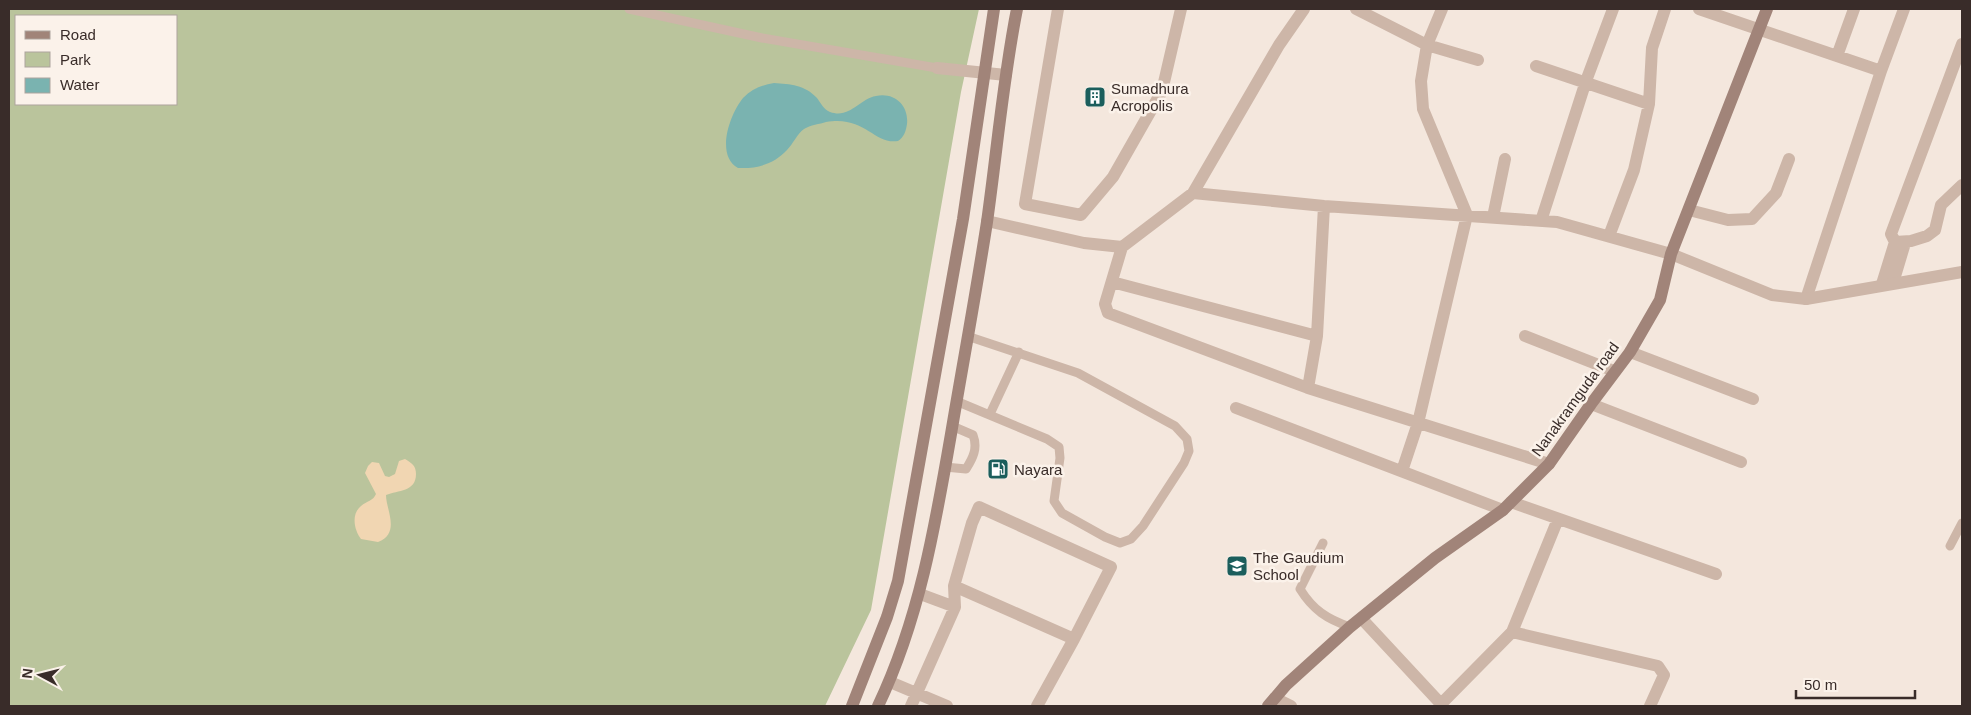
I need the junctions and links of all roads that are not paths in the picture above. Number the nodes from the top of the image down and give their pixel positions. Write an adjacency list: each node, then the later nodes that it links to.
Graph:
1 (629, 9): 21 (lane)
2 (994, 9): 23 (main road)
3 (1017, 9): 24 (main road)
4 (1058, 9): 5 (street)
5 (1181, 9)
6 (1304, 9): 30 (street)
7 (1356, 9): 17 (street)
8 (1442, 9): 17 (street)
9 (1613, 9): 25 (street)
10 (1665, 9): 26 (street)
11 (1699, 9): 15 (street)
12 (1767, 9): 15 (main road, Nanakramguda road)
13 (1854, 9): 18 (street)
14 (1904, 9): 22 (street)
15 (1760, 28): 18 (street); 32 (main road, Nanakramguda road)
16 (1962, 44): 38 (street)
17 (1427, 45): 19 (street); 33 (street)
18 (1837, 56): 22 (street)
19 (1478, 60)
20 (1536, 66): 25 (street)
21 (937, 68): 23 (street)
22 (1880, 71): 44 (street)
23 (984, 74): 24 (street); 80 (main road)
24 (1006, 75): 35 (main road)
25 (1586, 81): 26 (street); 36 (street)
26 (1649, 104): 37 (street)
27 (1505, 159): 34 (street)
28 (1789, 160): 32 (street)
29 (1962, 185): 38 (street)
30 (1193, 193): 31 (street); 39 (street)
31 (1324, 206): 33 (street); 46 (street)
32 (1689, 210): 40 (main road, Nanakramguda road)
33 (1467, 215): 34 (street); 57 (street)
34 (1492, 217): 36 (street)
35 (987, 221): 39 (street); 45 (main road)
36 (1541, 221): 37 (street)
37 (1609, 236): 40 (street)
38 (1900, 242): 43 (street)
39 (1122, 247): 42 (street)
40 (1671, 254): 44 (street); 49 (main road, Nanakramguda road)
41 (1962, 272): 43 (street)
42 (1112, 282): 46 (street); 51 (street)
43 (1888, 284): 44 (street)
44 (1806, 299)
45 (967, 336): 48 (lane); 53 (main road)
46 (1317, 336): 51 (street)
47 (1524, 336): 50 (street)
48 (1019, 352): 56 (lane); 56 (lane)
49 (1630, 352): 50 (main road, Nanakramguda road); 52 (street)
50 (1614, 371): 54 (main road, Nanakramguda road)
51 (1308, 388): 57 (street)
52 (1753, 399)
53 (956, 401): 56 (lane); 58 (main road)
54 (1591, 404): 59 (street); 60 (main road, Nanakramguda road)
55 (1236, 408): 62 (street)
56 (990, 414)
57 (1418, 423): 60 (street); 62 (street)
58 (952, 426): 61 (main road); 61 (lane)
59 (1741, 462)
60 (1550, 464): 63 (main road, Nanakramguda road)
61 (945, 467): 70 (main road)
62 (1402, 470): 63 (street)
63 (1507, 506): 64 (street); 72 (main road, Nanakramguda road)
64 (1558, 519): 68 (street); 74 (street)
65 (1962, 523): 67 (lane)
66 (1323, 543): 73 (lane)
67 (1950, 546)
68 (1716, 574)
69 (954, 586): 71 (street); 75 (street); 75 (street)
70 (920, 594): 71 (street); 76 (main road)
71 (955, 607): 77 (street)
72 (1362, 619): 73 (main road, Nanakramguda road); 79 (street)
73 (1350, 627): 78 (main road, Nanakramguda road)
74 (1512, 632): 79 (street); 86 (street)
75 (1074, 639): 84 (street)
76 (890, 682): 77 (street); 81 (main road)
77 (918, 693): 82 (street); 83 (street)
78 (1271, 702): 85 (street)
79 (1442, 705)
80 (852, 706)
81 (878, 706)
82 (911, 706)
83 (947, 706)
84 (1037, 706)
85 (1291, 706)
86 (1650, 706)

